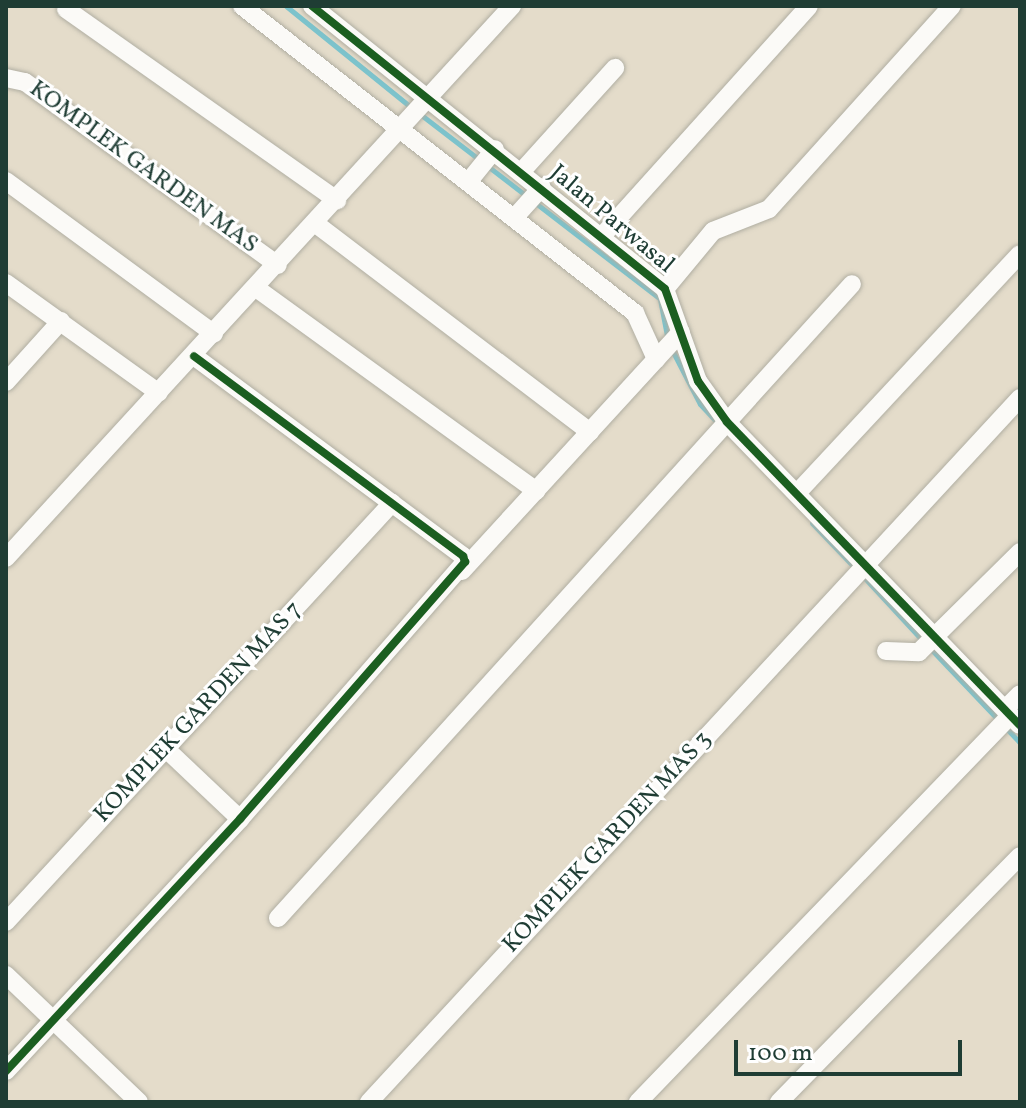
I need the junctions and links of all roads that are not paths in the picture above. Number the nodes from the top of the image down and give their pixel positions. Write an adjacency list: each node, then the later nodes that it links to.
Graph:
1 (242, 6): 9 (street)
2 (312, 6): 9 (street, Jalan Parwasal)
3 (512, 6): 9 (street)
4 (809, 6): 16 (street)
5 (952, 6): 22 (street)
6 (66, 9): 13 (street)
7 (615, 68): 11 (street)
8 (6, 78): 18 (street, KOMPLEK GARDEN MAS)
9 (416, 112): 10 (street, Jalan Parwasal); 10 (street); 13 (street)
10 (483, 165): 11 (street, Jalan Parwasal); 14 (street)
11 (522, 171): 14 (street, Jalan Parwasal)
12 (6, 181): 25 (street)
13 (337, 200): 15 (street)
14 (529, 201): 16 (street, Jalan Parwasal); 27 (street)
15 (316, 224): 18 (street); 32 (street)
16 (602, 236): 22 (street, Jalan Parwasal)
17 (1020, 254): 34 (street)
18 (278, 265): 21 (street)
19 (6, 283): 23 (street)
20 (852, 284): 31 (street)
21 (256, 288): 25 (street); 33 (street)
22 (665, 289): 24 (street, Jalan Parwasal)
23 (61, 321): 28 (street); 29 (street)
24 (681, 332): 27 (street); 31 (street, Jalan Parwasal)
25 (214, 334): 26 (street)
26 (194, 356): 29 (street); 35 (street)
27 (656, 359): 32 (street)
28 (6, 382)
29 (159, 393): 37 (street)
30 (1020, 398): 38 (street, KOMPLEK GARDEN MAS 3)
31 (725, 424): 34 (street, Jalan Parwasal); 47 (street)
32 (590, 432): 33 (street)
33 (536, 491): 39 (street)
34 (798, 492): 38 (street, Jalan Parwasal)
35 (392, 503): 39 (street); 44 (street, KOMPLEK GARDEN MAS 7)
36 (1020, 552): 40 (street)
37 (6, 558)
38 (862, 565): 40 (street, Jalan Parwasal); 53 (street, KOMPLEK GARDEN MAS 3)
39 (462, 571): 45 (street)
40 (928, 643): 41 (street); 43 (street, Jalan Parwasal)
41 (886, 651)
42 (1020, 694): 43 (street)
43 (1012, 716): 54 (street)
44 (166, 749): 45 (street); 48 (street, KOMPLEK GARDEN MAS 7)
45 (240, 819): 50 (street)
46 (1020, 856): 55 (street)
47 (278, 918)
48 (6, 922)
49 (6, 975): 50 (street)
50 (53, 1021): 51 (street); 52 (street)
51 (6, 1071)
52 (139, 1102)
53 (369, 1102)
54 (638, 1102)
55 (779, 1102)

